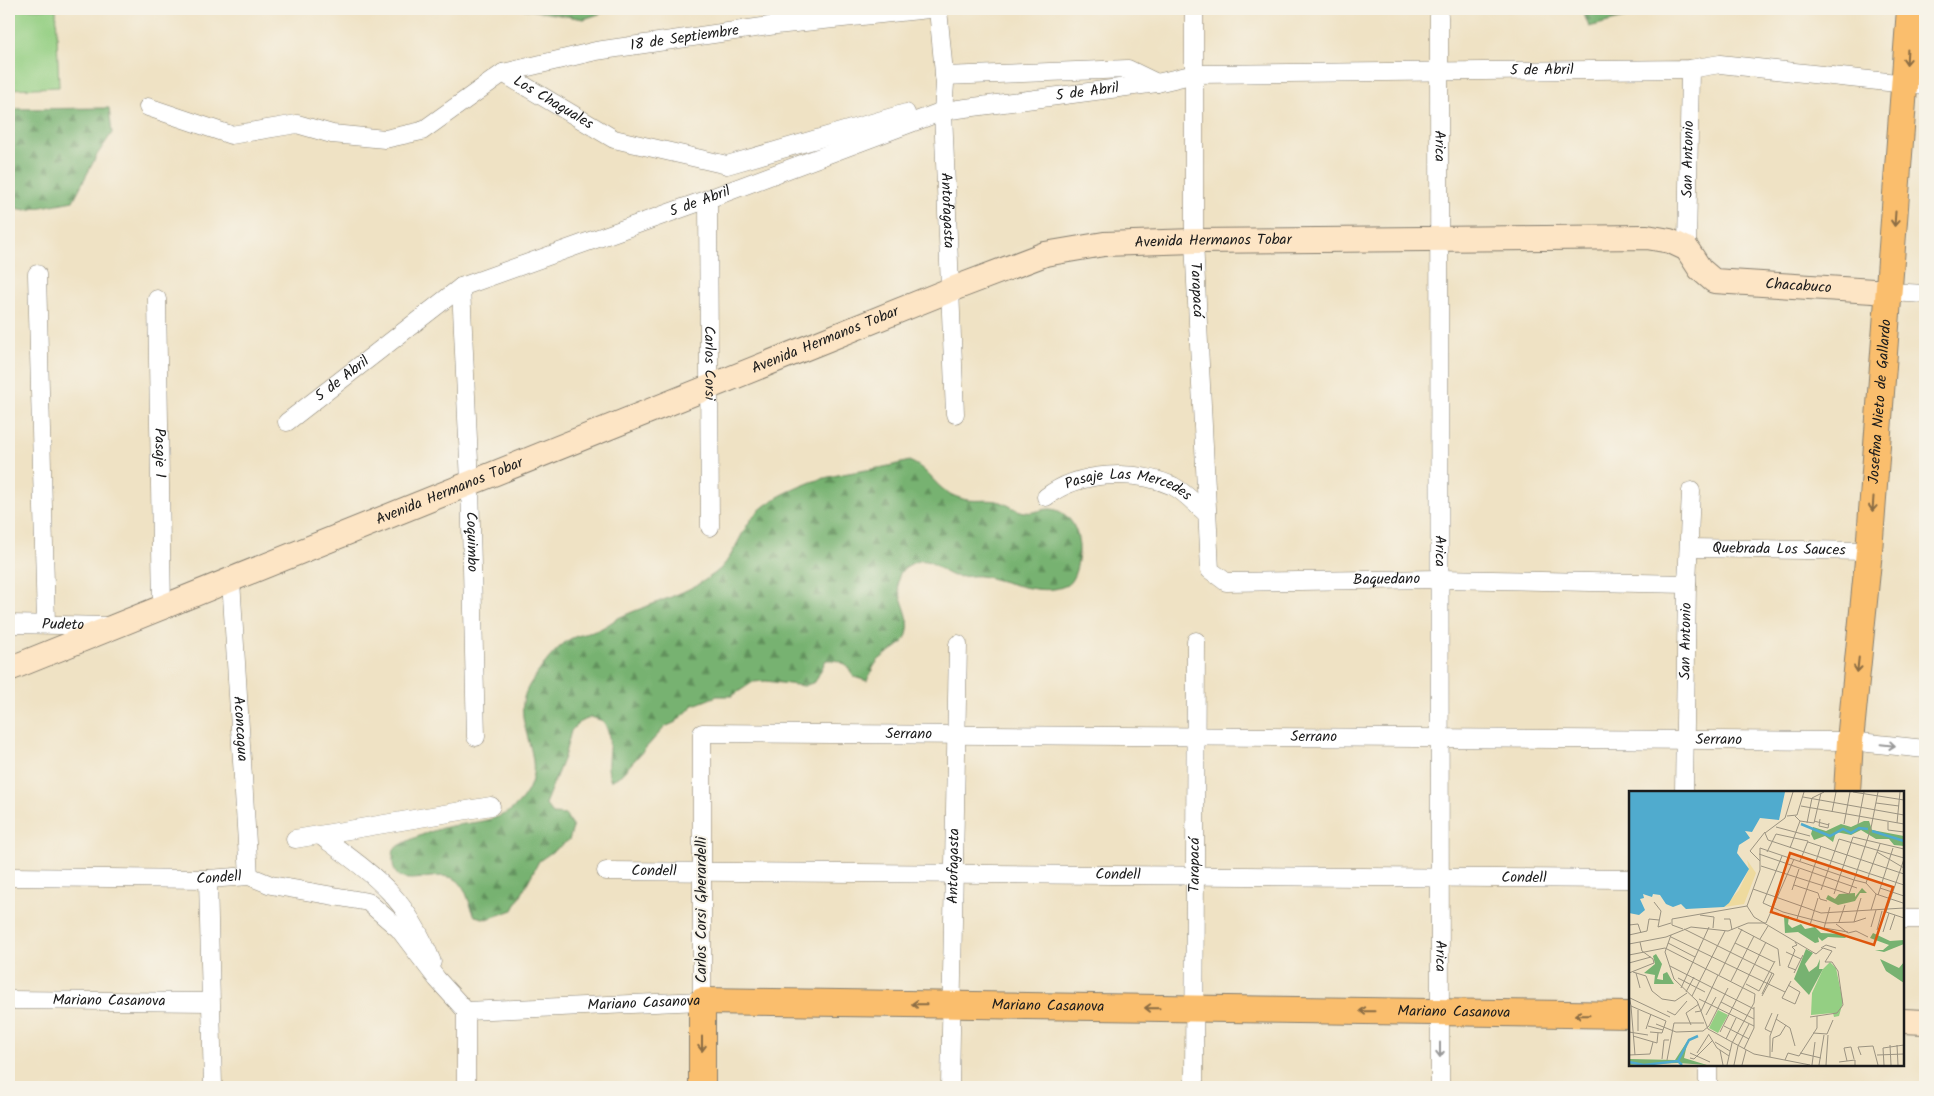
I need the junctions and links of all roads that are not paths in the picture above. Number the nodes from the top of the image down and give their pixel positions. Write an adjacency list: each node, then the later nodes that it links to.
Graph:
1 (929, 9): 8 (street, 18 de Septiembre)
2 (938, 9): 10 (street, Antofagasta)
3 (1194, 9): 9 (street, Tarapacá)
4 (1910, 9): 12 (main road, Josefina Nieto de Gallardo, one-way to 12)
5 (1439, 16): 7 (street, Arica)
6 (1690, 69): 7 (street, 5 de Abril); 12 (street, 5 de Abril); 18 (street, San Antonio)
7 (1439, 72): 9 (street, 5 de Abril); 16 (street, Arica)
8 (503, 73): 13 (street, Los Chaguales); 14 (street, Los Chaguales)
9 (1195, 74): 11 (street, 5 de Abril); 17 (street, Tarapacá)
10 (944, 76): 11 (street, 5 de Abril); 14 (street, Antofagasta)
11 (1156, 83): 14 (street, 5 de Abril)
12 (1916, 84): 22 (main road, Josefina Nieto de Gallardo, one-way to 22)
13 (148, 107)
14 (944, 111): 15 (street, 5 de Abril); 21 (street, Antofagasta)
15 (708, 199): 20 (street, 5 de Abril); 25 (street, Carlos Corsi)
16 (1440, 239): 17 (street, Avenida Hermanos Tobar); 18 (street, Avenida Hermanos Tobar); 35 (street, Arica)
17 (1194, 241): 21 (street, Avenida Hermanos Tobar); 31 (street, Tarapacá)
18 (1687, 249): 22 (street, Chacabuco)
19 (37, 274): 40 (street)
20 (461, 287): 27 (street, 5 de Abril); 28 (street, Coquimbo)
21 (950, 290): 25 (street, Avenida Hermanos Tobar); 26 (street, Antofagasta)
22 (1890, 292): 23 (street, Chacabuco); 34 (main road, Josefina Nieto de Gallardo, one-way to 34)
23 (1925, 294)
24 (157, 299): 38 (street, Pasaje 1)
25 (709, 387): 28 (street, Avenida Hermanos Tobar); 32 (street, Carlos Corsi)
26 (955, 414)
27 (287, 422)
28 (470, 483): 36 (street, Avenida Hermanos Tobar); 47 (street, Coquimbo)
29 (1691, 491): 33 (street, San Antonio)
30 (1046, 497): 31 (street, Pasaje Las Mercedes)
31 (1206, 513): 35 (street, Baquedano)
32 (710, 527)
33 (1690, 548): 34 (street, Quebrada Los Sauces); 37 (street, San Antonio)
34 (1869, 551): 51 (main road, Josefina Nieto de Gallardo, one-way to 51)
35 (1440, 578): 37 (street, Baquedano); 49 (street, Arica)
36 (231, 580): 38 (street, Avenida Hermanos Tobar); 61 (street, Aconcagua)
37 (1687, 584): 50 (street, San Antonio)
38 (162, 608): 41 (street, Avenida Hermanos Tobar)
39 (9, 624): 40 (street, Pudeto)
40 (46, 624): 41 (street, Pudeto)
41 (116, 626): 44 (street, Avenida Hermanos Tobar)
42 (1196, 641): 48 (street, Tarapacá)
43 (958, 644): 46 (street, Antofagasta)
44 (9, 669)
45 (702, 733): 46 (street, Serrano); 59 (street, Carlos Corsi Gherardelli)
46 (956, 735): 48 (street, Serrano); 60 (street, Antofagasta)
47 (476, 737)
48 (1196, 737): 49 (street, Serrano); 62 (street, Tarapacá)
49 (1440, 738): 50 (street, Serrano); 64 (street, Arica)
50 (1684, 740): 51 (street, Serrano); 53 (street, San Antonio)
51 (1850, 741): 52 (street, Serrano, one-way to 52); 54 (main road, Josefina Nieto de Gallardo)
52 (1925, 749)
53 (1684, 791)
54 (1847, 791)
55 (491, 806): 56 (street)
56 (321, 836): 57 (street); 69 (street)
57 (295, 839)
58 (606, 871): 59 (street, Condell)
59 (702, 872): 60 (street, Condell); 71 (street, Carlos Corsi Gherardelli)
60 (954, 874): 62 (street, Condell); 73 (street, Antofagasta)
61 (249, 876): 65 (street, Condell); 69 (street, Condell)
62 (1195, 876): 64 (street, Condell); 74 (street, Tarapacá)
63 (9, 877): 65 (street, Condell)
64 (1440, 877): 66 (street, Condell); 76 (street, Arica)
65 (208, 879): 72 (street)
66 (1629, 879)
67 (1904, 919): 68 (street)
68 (1925, 919)
69 (437, 979): 75 (street, Condell)
70 (9, 1000): 72 (street, Mariano Casanova)
71 (702, 1001): 73 (main road, Mariano Casanova, one-way to 71); 75 (street, Mariano Casanova); 83 (main road, Carlos Corsi Gherardelli, one-way to 83)
72 (210, 1002): 81 (street)
73 (951, 1005): 74 (main road, Mariano Casanova, one-way to 73); 84 (street, Antofagasta)
74 (1194, 1008): 76 (main road, Mariano Casanova, one-way to 74); 85 (street, Tarapacá)
75 (466, 1011): 82 (street)
76 (1440, 1012): 77 (main road, Mariano Casanova, one-way to 76); 86 (street, Arica, one-way to 86)
77 (1629, 1015)
78 (1904, 1021): 79 (street)
79 (1925, 1022)
80 (1708, 1066): 87 (street)
81 (213, 1087)
82 (466, 1087)
83 (702, 1087)
84 (950, 1087)
85 (1194, 1087)
86 (1440, 1087)
87 (1708, 1087)

